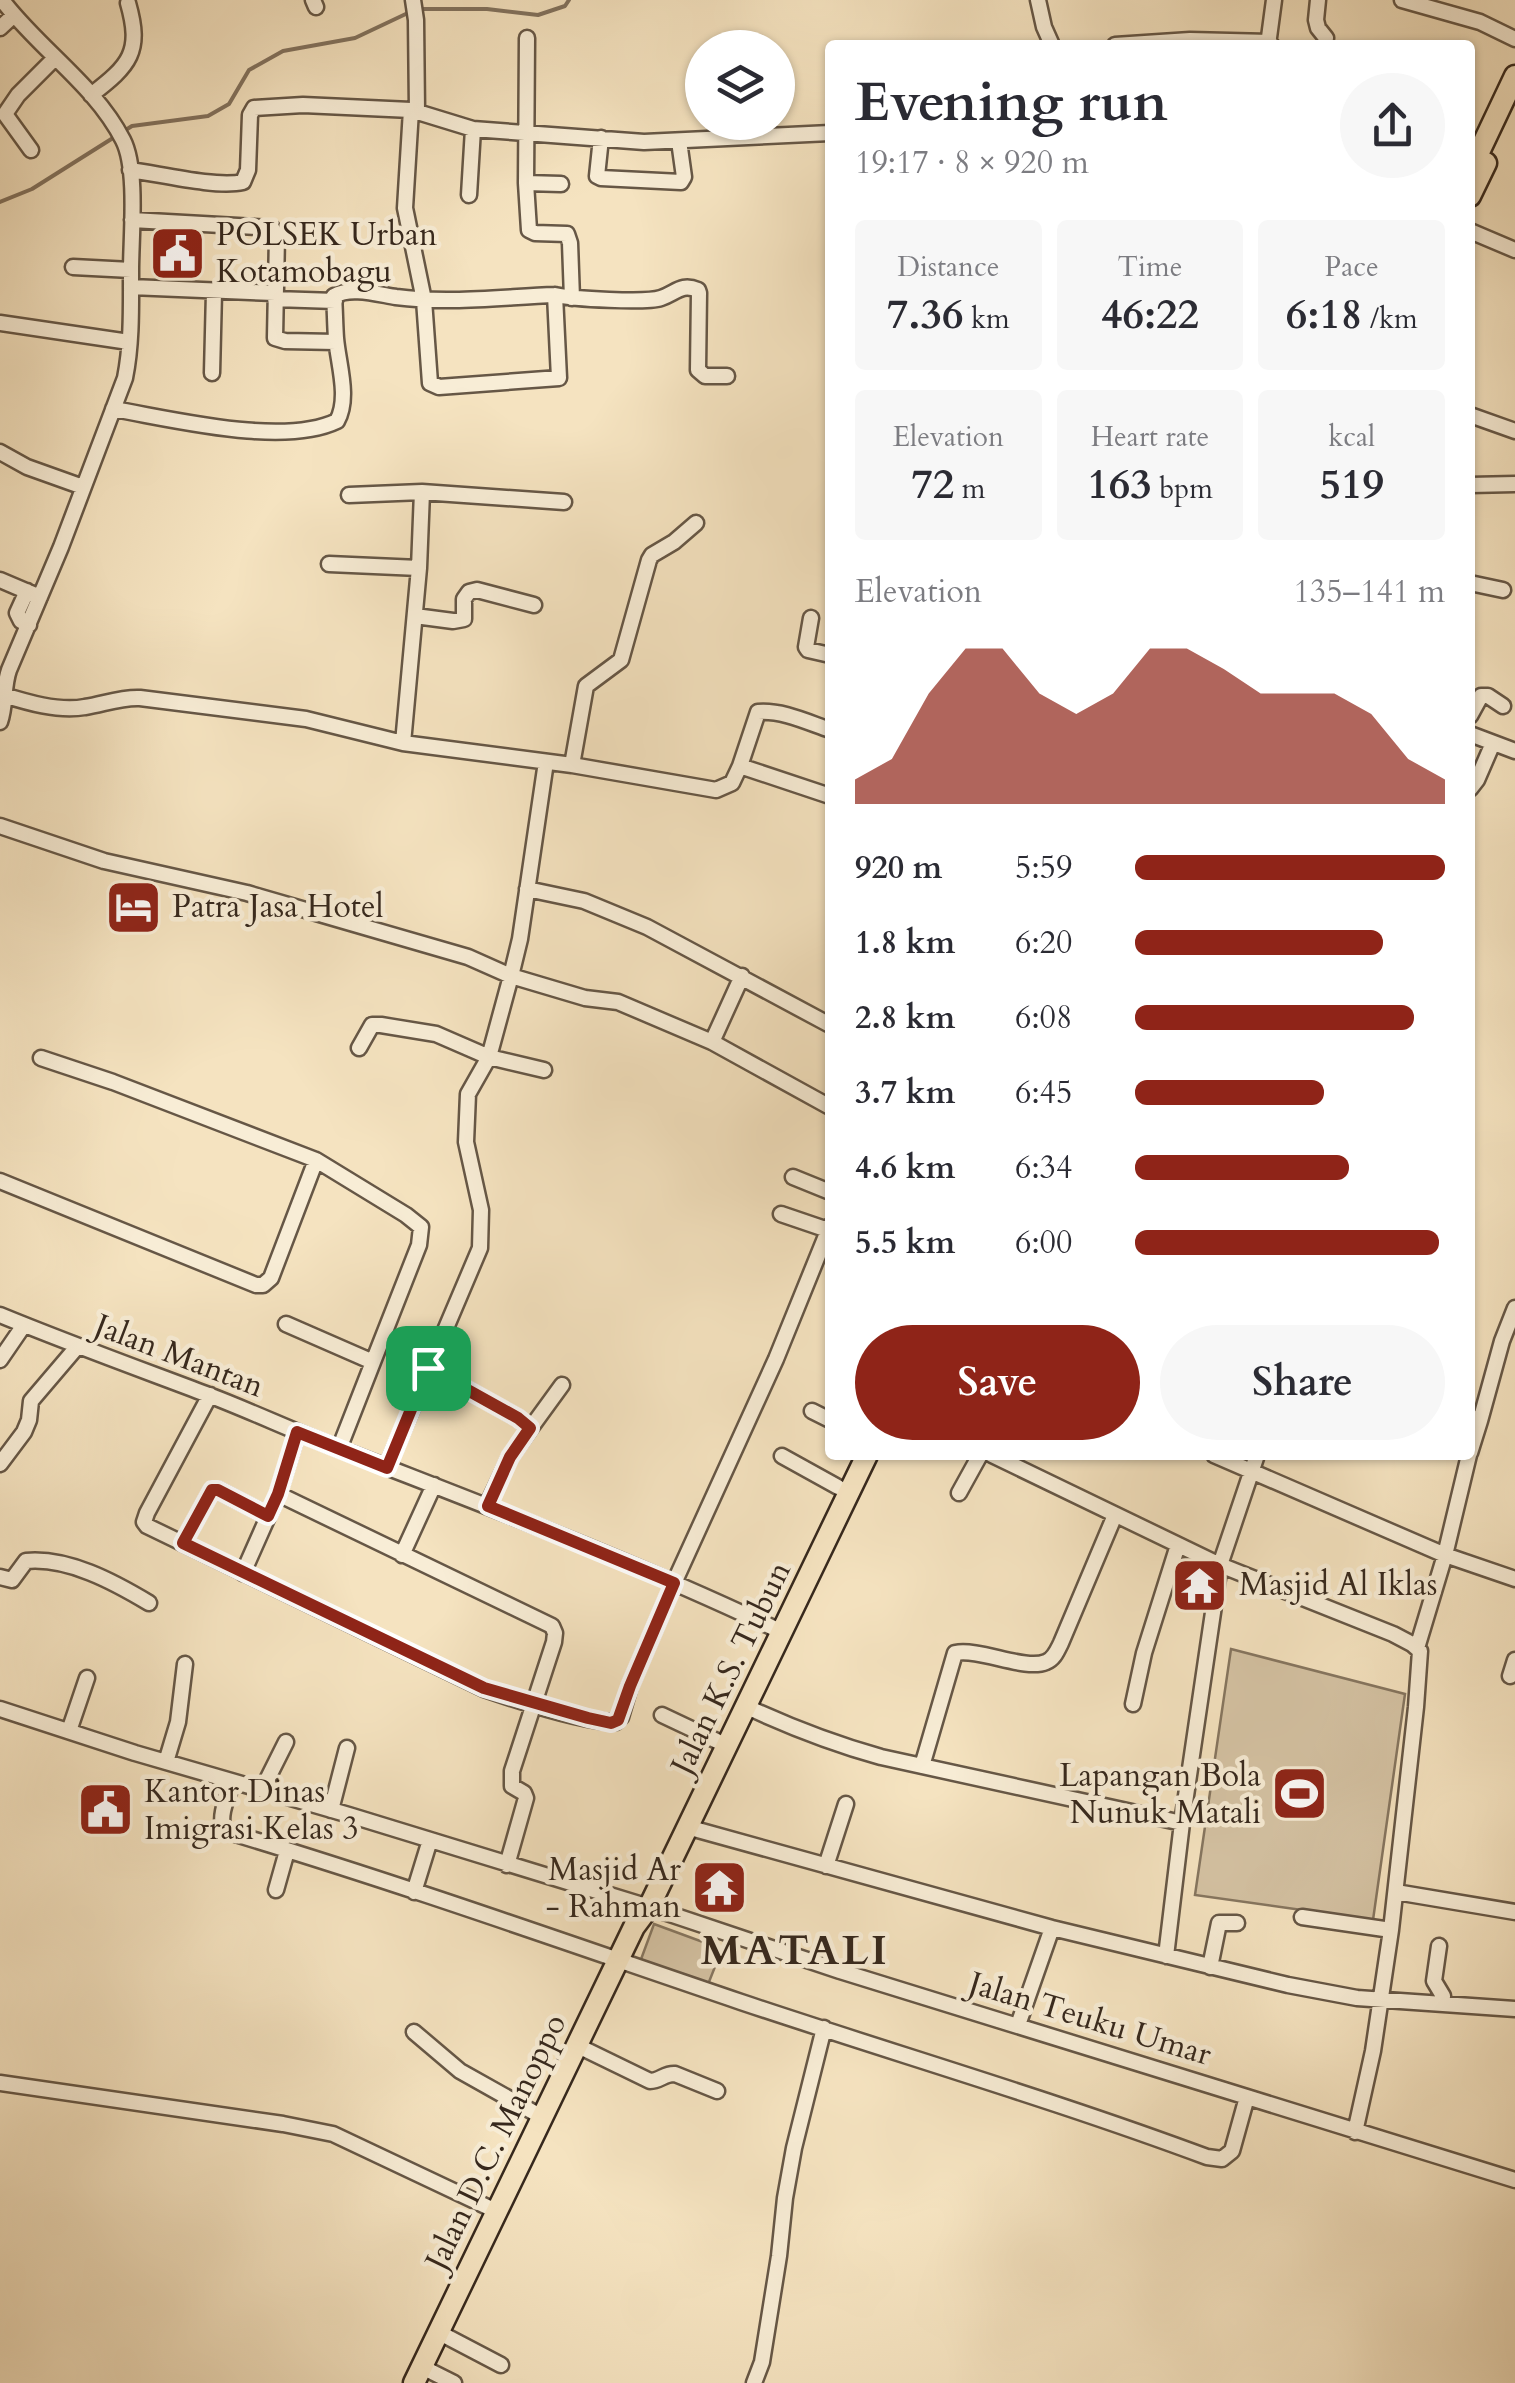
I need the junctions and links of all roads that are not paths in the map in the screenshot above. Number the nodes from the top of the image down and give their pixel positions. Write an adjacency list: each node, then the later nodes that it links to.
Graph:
1 (2, 0): 8 (street)
2 (1038, 0): 12 (street)
3 (1274, 0): 13 (street)
4 (1318, 0): 14 (street)
5 (1402, 0): 11 (street)
6 (128, 3): 17 (street)
7 (414, 5): 19 (street)
8 (14, 15): 9 (street); 15 (street)
9 (0, 28)
10 (527, 38): 21 (street)
11 (1515, 39)
12 (1050, 40)
13 (1269, 40)
14 (1325, 40)
15 (55, 58): 17 (street); 25 (street)
16 (1515, 76): 18 (highway)
17 (92, 95): 27 (street)
18 (1510, 100): 26 (highway); 30 (highway)
19 (414, 111): 20 (street); 27 (street); 42 (street)
20 (473, 129): 21 (street); 31 (street)
21 (526, 132): 23 (street); 28 (street)
22 (825, 134): 24 (street)
23 (601, 138): 24 (street); 24 (street)
24 (679, 140)
25 (31, 150)
26 (1475, 162)
27 (130, 170): 32 (street)
28 (526, 183): 29 (street); 41 (street)
29 (561, 184)
30 (1475, 184)
31 (468, 196)
32 (132, 220): 36 (street); 39 (street)
33 (1475, 233): 34 (street)
34 (1515, 250)
35 (72, 267): 36 (street)
36 (131, 270): 37 (street)
37 (131, 287): 38 (street); 45 (street)
38 (214, 292): 39 (street); 47 (street)
39 (275, 296): 43 (street); 46 (street)
40 (555, 296): 41 (street); 42 (street); 42 (street)
41 (572, 298): 48 (street)
42 (424, 300): 43 (street)
43 (335, 301): 46 (street)
44 (0, 323): 45 (street)
45 (129, 342): 49 (street)
46 (336, 342): 49 (street)
47 (212, 373)
48 (726, 376)
49 (113, 409): 55 (street)
50 (1475, 418): 51 (street)
51 (1515, 431)
52 (0, 452): 55 (street)
53 (1515, 484): 54 (street)
54 (1475, 485)
55 (83, 487): 65 (street)
56 (422, 492): 57 (street); 58 (street); 61 (street)
57 (349, 495)
58 (564, 502)
59 (696, 523): 80 (street)
60 (329, 564): 61 (street)
61 (419, 568): 67 (street)
62 (0, 580): 65 (street)
63 (1475, 584): 64 (street)
64 (1503, 590)
65 (34, 594): 70 (street)
66 (534, 604): 67 (street)
67 (415, 616): 76 (street)
68 (810, 618): 69 (street)
69 (825, 654)
70 (2, 695): 73 (street); 76 (street)
71 (1475, 706): 72 (street)
72 (1503, 706)
73 (0, 722)
74 (825, 728): 81 (street)
75 (1475, 736): 77 (street)
76 (403, 742): 79 (street)
77 (1493, 743): 78 (street); 82 (street)
78 (1515, 751)
79 (546, 762): 80 (street); 85 (street)
80 (572, 765): 81 (street)
81 (740, 766): 83 (street)
82 (1475, 783)
83 (825, 794)
84 (0, 826): 86 (street)
85 (527, 889): 86 (street); 87 (street)
86 (511, 976): 89 (street); 91 (street)
87 (742, 976): 88 (street); 89 (street)
88 (825, 1021)
89 (712, 1042): 94 (street)
90 (359, 1048): 91 (street)
91 (488, 1057): 93 (street); 110 (street)
92 (41, 1058): 95 (street)
93 (544, 1070)
94 (825, 1105)
95 (316, 1160): 97 (street); 109 (street)
96 (793, 1177): 98 (street)
97 (0, 1181)
98 (825, 1190)
99 (781, 1214): 100 (street)
100 (825, 1227)
101 (825, 1238): 145 (street)
102 (1515, 1308): 106 (street)
103 (0, 1316): 105 (street, Jalan Mantan)
104 (286, 1324): 109 (street)
105 (24, 1325): 107 (street, Jalan Mantan); 108 (street)
106 (1508, 1343): 115 (street)
107 (77, 1347): 112 (street, Jalan Mantan); 127 (street)
108 (0, 1360)
109 (374, 1362): 118 (street)
110 (428, 1368): 116 (street); 128 (street)
111 (562, 1385): 116 (street)
112 (210, 1395): 117 (street, Jalan Mantan); 137 (street)
113 (812, 1411): 114 (street)
114 (825, 1418)
115 (1475, 1419)
116 (530, 1428): 134 (street)
117 (297, 1432): 118 (street, Jalan Mantan); 132 (street)
118 (339, 1449): 128 (street, Jalan Mantan)
119 (782, 1456): 131 (street)
120 (851, 1460): 131 (highway, Jalan K.S. Tubun)
121 (864, 1460): 147 (highway, Jalan K.S. Tubun)
122 (977, 1460): 133 (street)
123 (1002, 1460): 135 (street)
124 (1225, 1460): 129 (street)
125 (1256, 1460): 129 (street)
126 (1469, 1460): 140 (street)
127 (0, 1464)
128 (387, 1468): 130 (street, Jalan Mantan)
129 (1252, 1472): 140 (street); 141 (street)
130 (434, 1485): 134 (street, Jalan Mantan); 139 (street)
131 (838, 1487): 147 (highway, Jalan K.S. Tubun)
132 (278, 1494): 136 (street); 139 (street)
133 (959, 1494)
134 (488, 1506): 145 (street, Jalan Mantan)
135 (1115, 1515): 138 (street); 163 (street)
136 (268, 1516): 137 (street); 142 (street)
137 (183, 1543): 142 (street)
138 (1178, 1544): 141 (street); 154 (street)
139 (402, 1554): 153 (street)
140 (1446, 1555): 144 (street); 148 (street)
141 (1220, 1565): 148 (street); 168 (street)
142 (243, 1574): 153 (street)
143 (0, 1577): 146 (street)
144 (1515, 1579)
145 (674, 1583): 147 (street, Jalan Mantan); 153 (street)
146 (149, 1603)
147 (777, 1630): 155 (highway, Jalan K.S. Tubun); 160 (highway, Jalan K.S. Tubun)
148 (1417, 1648): 176 (street)
149 (1515, 1660): 151 (street)
150 (185, 1664): 162 (street)
151 (1510, 1676)
152 (88, 1678): 158 (street)
153 (532, 1704): 172 (street)
154 (1132, 1704)
155 (746, 1706): 163 (street); 169 (highway, Jalan K.S. Tubun)
156 (0, 1709): 158 (street, Jalan Teuku Umar)
157 (662, 1716): 160 (street)
158 (69, 1731): 162 (street, Jalan Teuku Umar)
159 (286, 1742): 165 (street)
160 (717, 1742): 177 (highway, Jalan K.S. Tubun)
161 (347, 1748): 167 (street)
162 (166, 1762): 164 (street, Jalan Teuku Umar)
163 (922, 1766): 168 (street)
164 (233, 1782): 165 (street, Jalan Teuku Umar); 171 (street)
165 (262, 1790): 167 (street, Jalan Teuku Umar)
166 (846, 1804): 173 (street)
167 (331, 1810): 170 (street, Jalan Teuku Umar)
168 (1182, 1823): 184 (street)
169 (687, 1827): 173 (street); 177 (highway, Jalan K.S. Tubun)
170 (430, 1840): 172 (street, Jalan Teuku Umar); 175 (street)
171 (287, 1850): 174 (street); 175 (street)
172 (507, 1864): 177 (street, Jalan Teuku Umar)
173 (826, 1866): 181 (street)
174 (276, 1890)
175 (414, 1892): 185 (street)
176 (1396, 1892): 178 (street); 182 (street)
177 (644, 1906): 185 (highway, Jalan D.C. Manoppo); 190 (street, Jalan Teuku Umar)
178 (1515, 1912)
179 (1302, 1917): 182 (street)
180 (1238, 1924): 186 (street)
181 (1052, 1928): 184 (street); 190 (street)
182 (1390, 1930): 187 (street)
183 (1438, 1946): 188 (street)
184 (1166, 1956): 186 (street)
185 (618, 1958): 191 (street); 193 (highway, Jalan D.C. Manoppo)
186 (1210, 1967): 187 (street)
187 (1380, 2000): 188 (street); 198 (street)
188 (1442, 2004): 189 (street)
189 (1515, 2009)
190 (1018, 2025): 196 (street, Jalan Teuku Umar)
191 (824, 2028): 196 (street); 205 (street)
192 (414, 2032): 197 (street)
193 (576, 2046): 195 (street); 197 (highway, Jalan D.C. Manoppo)
194 (0, 2083): 200 (street)
195 (718, 2090)
196 (1247, 2097): 198 (street, Jalan Teuku Umar)
197 (549, 2103): 200 (highway, Jalan D.C. Manoppo)
198 (1355, 2132): 199 (street, Jalan Teuku Umar)
199 (1515, 2180)
200 (496, 2211): 201 (highway, Jalan D.C. Manoppo)
201 (438, 2332): 202 (street); 203 (highway, Jalan D.C. Manoppo)
202 (501, 2365)
203 (418, 2375): 204 (street)
204 (454, 2383)
205 (754, 2383)

